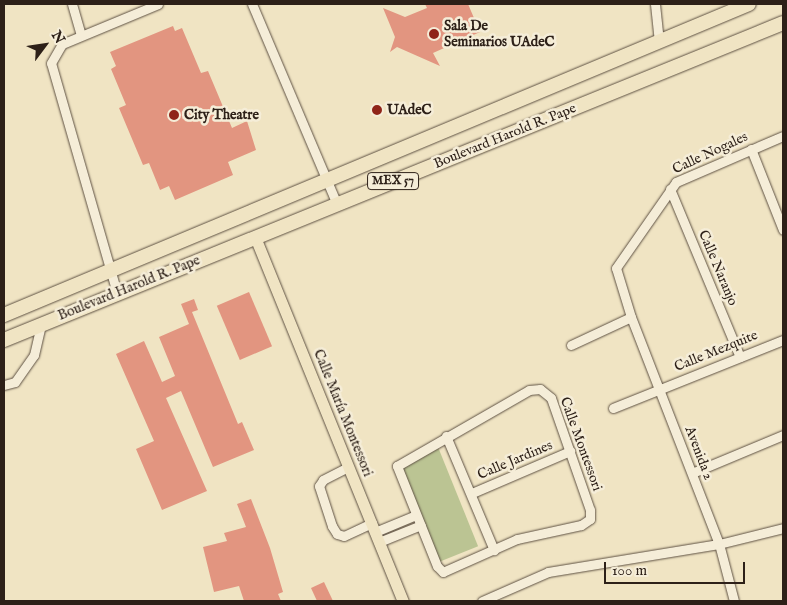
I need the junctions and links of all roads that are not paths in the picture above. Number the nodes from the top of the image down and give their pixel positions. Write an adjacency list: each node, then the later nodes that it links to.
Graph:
1 (72, 4): 7 (street)
2 (158, 4): 7 (street)
3 (252, 4): 11 (street)
4 (655, 4): 8 (street)
5 (750, 4): 8 (highway, Boulevard Harold R. Pape / MEX 57)
6 (783, 23): 13 (highway, Boulevard Harold R. Pape / MEX 57)
7 (81, 35): 17 (street)
8 (659, 40): 11 (highway, Boulevard Harold R. Pape / MEX 57)
9 (783, 136): 10 (street, Calle Nogales)
10 (751, 149): 12 (street, Calle Nogales); 14 (street)
11 (327, 181): 13 (street); 17 (highway, Boulevard Harold R. Pape / MEX 57)
12 (670, 189): 16 (street, Calle Nogales); 25 (street, Calle Naranjo)
13 (337, 204): 15 (highway, Boulevard Harold R. Pape / MEX 57)
14 (783, 230)
15 (255, 236): 18 (highway, Boulevard Harold R. Pape / MEX 57); 32 (main road, Calle María Montessori)
16 (623, 256): 20 (street, Avenida 2)
17 (110, 271): 18 (street); 19 (highway, Boulevard Harold R. Pape / MEX 57)
18 (117, 293): 21 (highway, Boulevard Harold R. Pape / MEX 57)
19 (4, 315)
20 (631, 317): 24 (street); 27 (street, Avenida 2)
21 (40, 325): 22 (highway, Boulevard Harold R. Pape / MEX 57); 26 (street)
22 (4, 340)
23 (783, 340): 25 (street, Calle Mezquite)
24 (571, 345)
25 (740, 356): 27 (street, Calle Mezquite)
26 (4, 385)
27 (660, 389): 28 (street, Calle Mezquite); 33 (street, Avenida 2)
28 (612, 408)
29 (783, 435): 33 (street)
30 (446, 436): 31 (street, Calle Montessori); 34 (street); 35 (street, Calle Montessori)
31 (570, 451): 34 (street, Calle Jardines); 40 (street, Calle Montessori)
32 (348, 466): 38 (main road, Calle María Montessori); 38 (street)
33 (692, 473): 39 (street, Avenida 2)
34 (472, 493): 40 (street)
35 (416, 515): 36 (street, Calle Montessori); 38 (street)
36 (421, 525): 38 (street); 40 (street, Calle Montessori)
37 (783, 528): 39 (street)
38 (375, 532): 42 (main road, Calle María Montessori)
39 (719, 544): 41 (street); 43 (street, Avenida 2)
40 (494, 550)
41 (488, 600)
42 (403, 601)
43 (734, 601)

